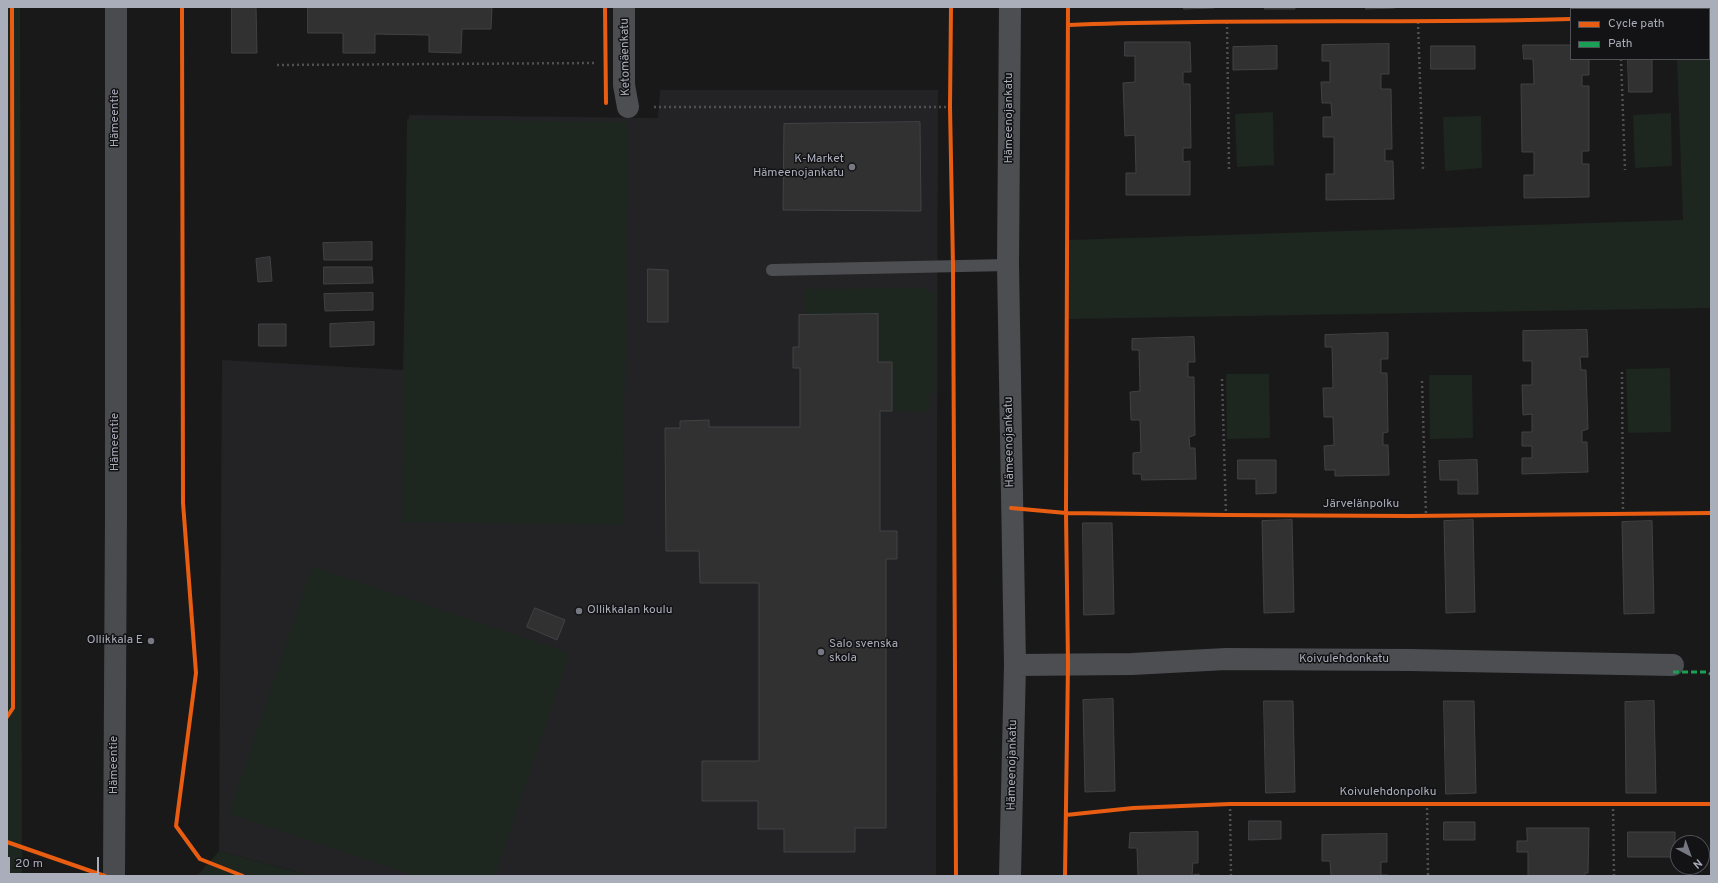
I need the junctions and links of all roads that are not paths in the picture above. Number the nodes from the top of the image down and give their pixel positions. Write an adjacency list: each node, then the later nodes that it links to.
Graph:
1 (116, 7): 9 (main road, Hämeentie)
2 (624, 7): 4 (street, Ketomäenkatu)
3 (1010, 7): 5 (street, Hämeenojankatu)
4 (628, 107)
5 (1008, 265): 6 (lane); 7 (street, Hämeenojankatu)
6 (772, 270)
7 (1015, 665): 8 (street, Koivulehdonkatu); 10 (street, Hämeenojankatu)
8 (1673, 665)
9 (114, 876)
10 (1010, 876)

